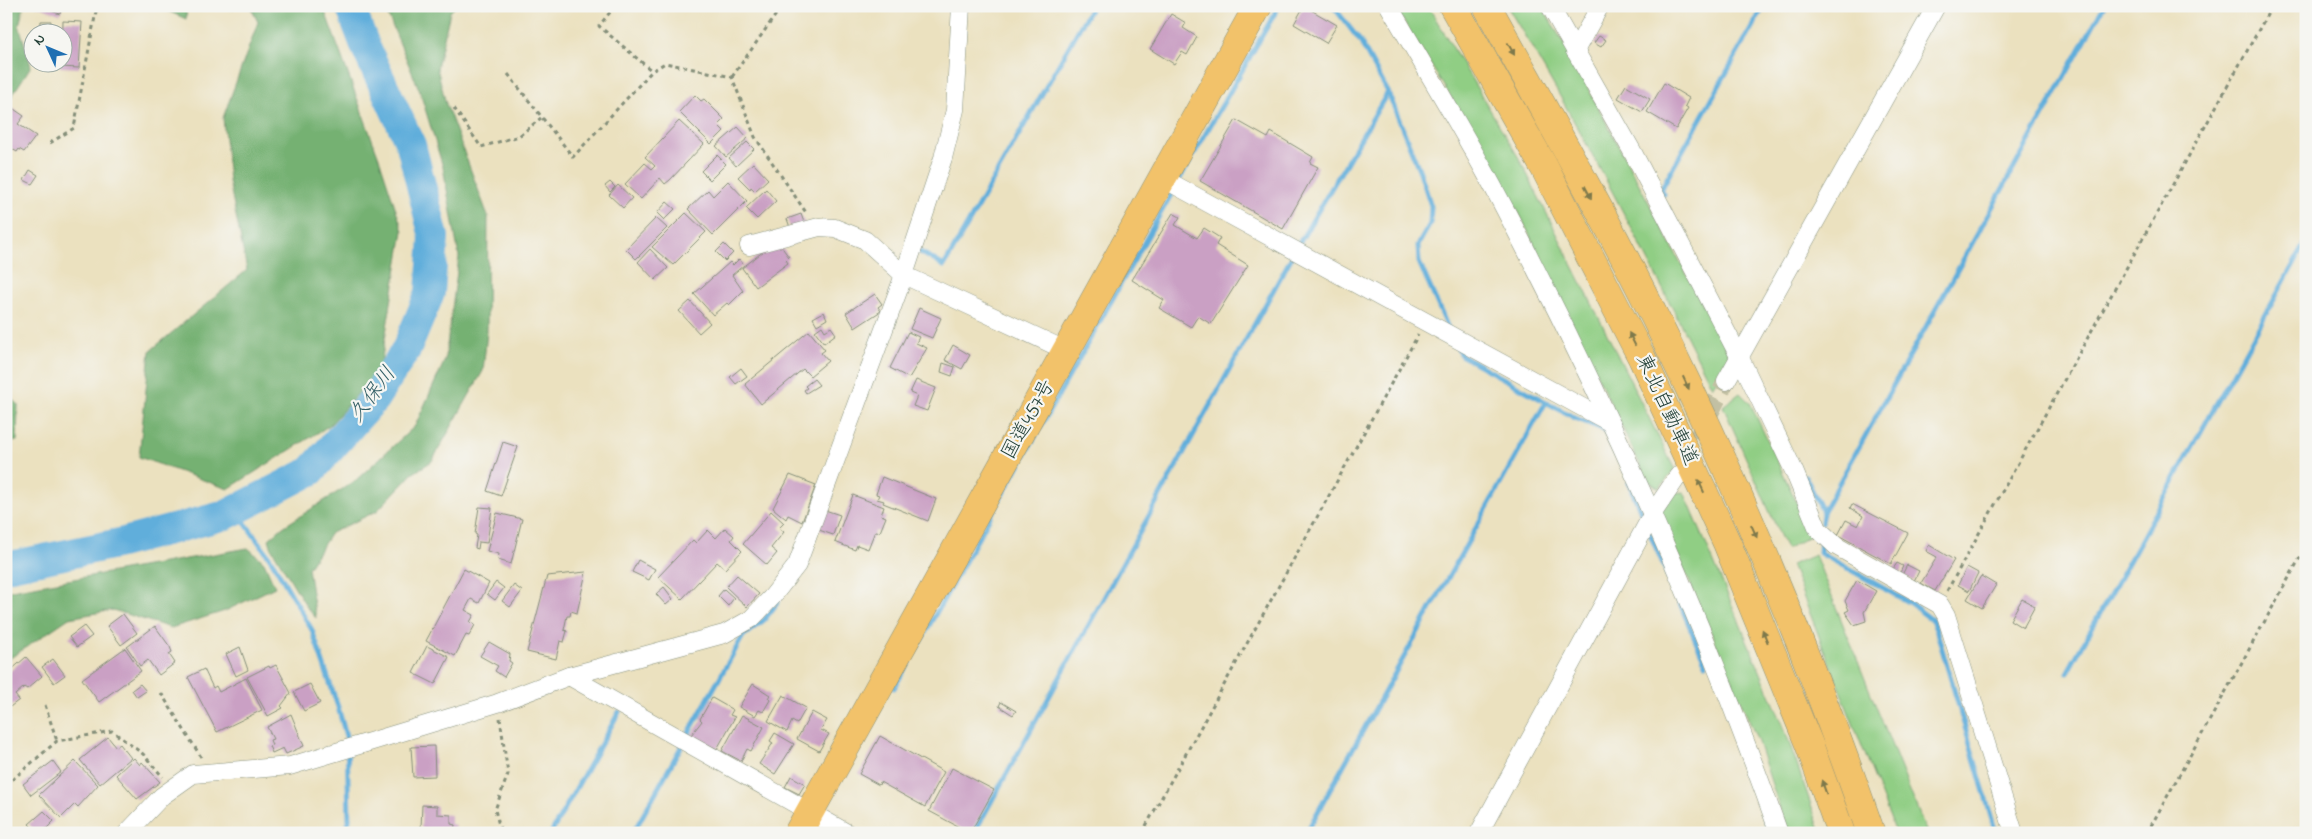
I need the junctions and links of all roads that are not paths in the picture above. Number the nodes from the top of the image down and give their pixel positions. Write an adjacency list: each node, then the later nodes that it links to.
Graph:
1 (961, 6): 12 (street)
2 (1258, 6): 10 (highway, 国道457号)
3 (1389, 6): 16 (street)
4 (1453, 6): 25 (highway, 東北自動車道, one-way to 4)
5 (1487, 6): 26 (highway, 東北自動車道, one-way to 26)
6 (1550, 6): 9 (street)
7 (1600, 6): 9 (street)
8 (1936, 6): 14 (street)
9 (1576, 51): 14 (street)
10 (1164, 179): 13 (highway, 国道457号); 16 (street)
11 (749, 246): 12 (street)
12 (904, 275): 13 (street); 19 (street)
13 (1067, 351): 20 (highway, 国道457号)
14 (1739, 356): 15 (street); 27 (street)
15 (1726, 381)
16 (1611, 423): 18 (street)
17 (1678, 476): 18 (street)
18 (1653, 513): 23 (street); 24 (street)
19 (569, 676): 20 (street); 21 (street)
20 (804, 822): 22 (street)
21 (127, 833)
22 (847, 833)
23 (1479, 833)
24 (1779, 833)
25 (1841, 833)
26 (1872, 833)
27 (2014, 833)

